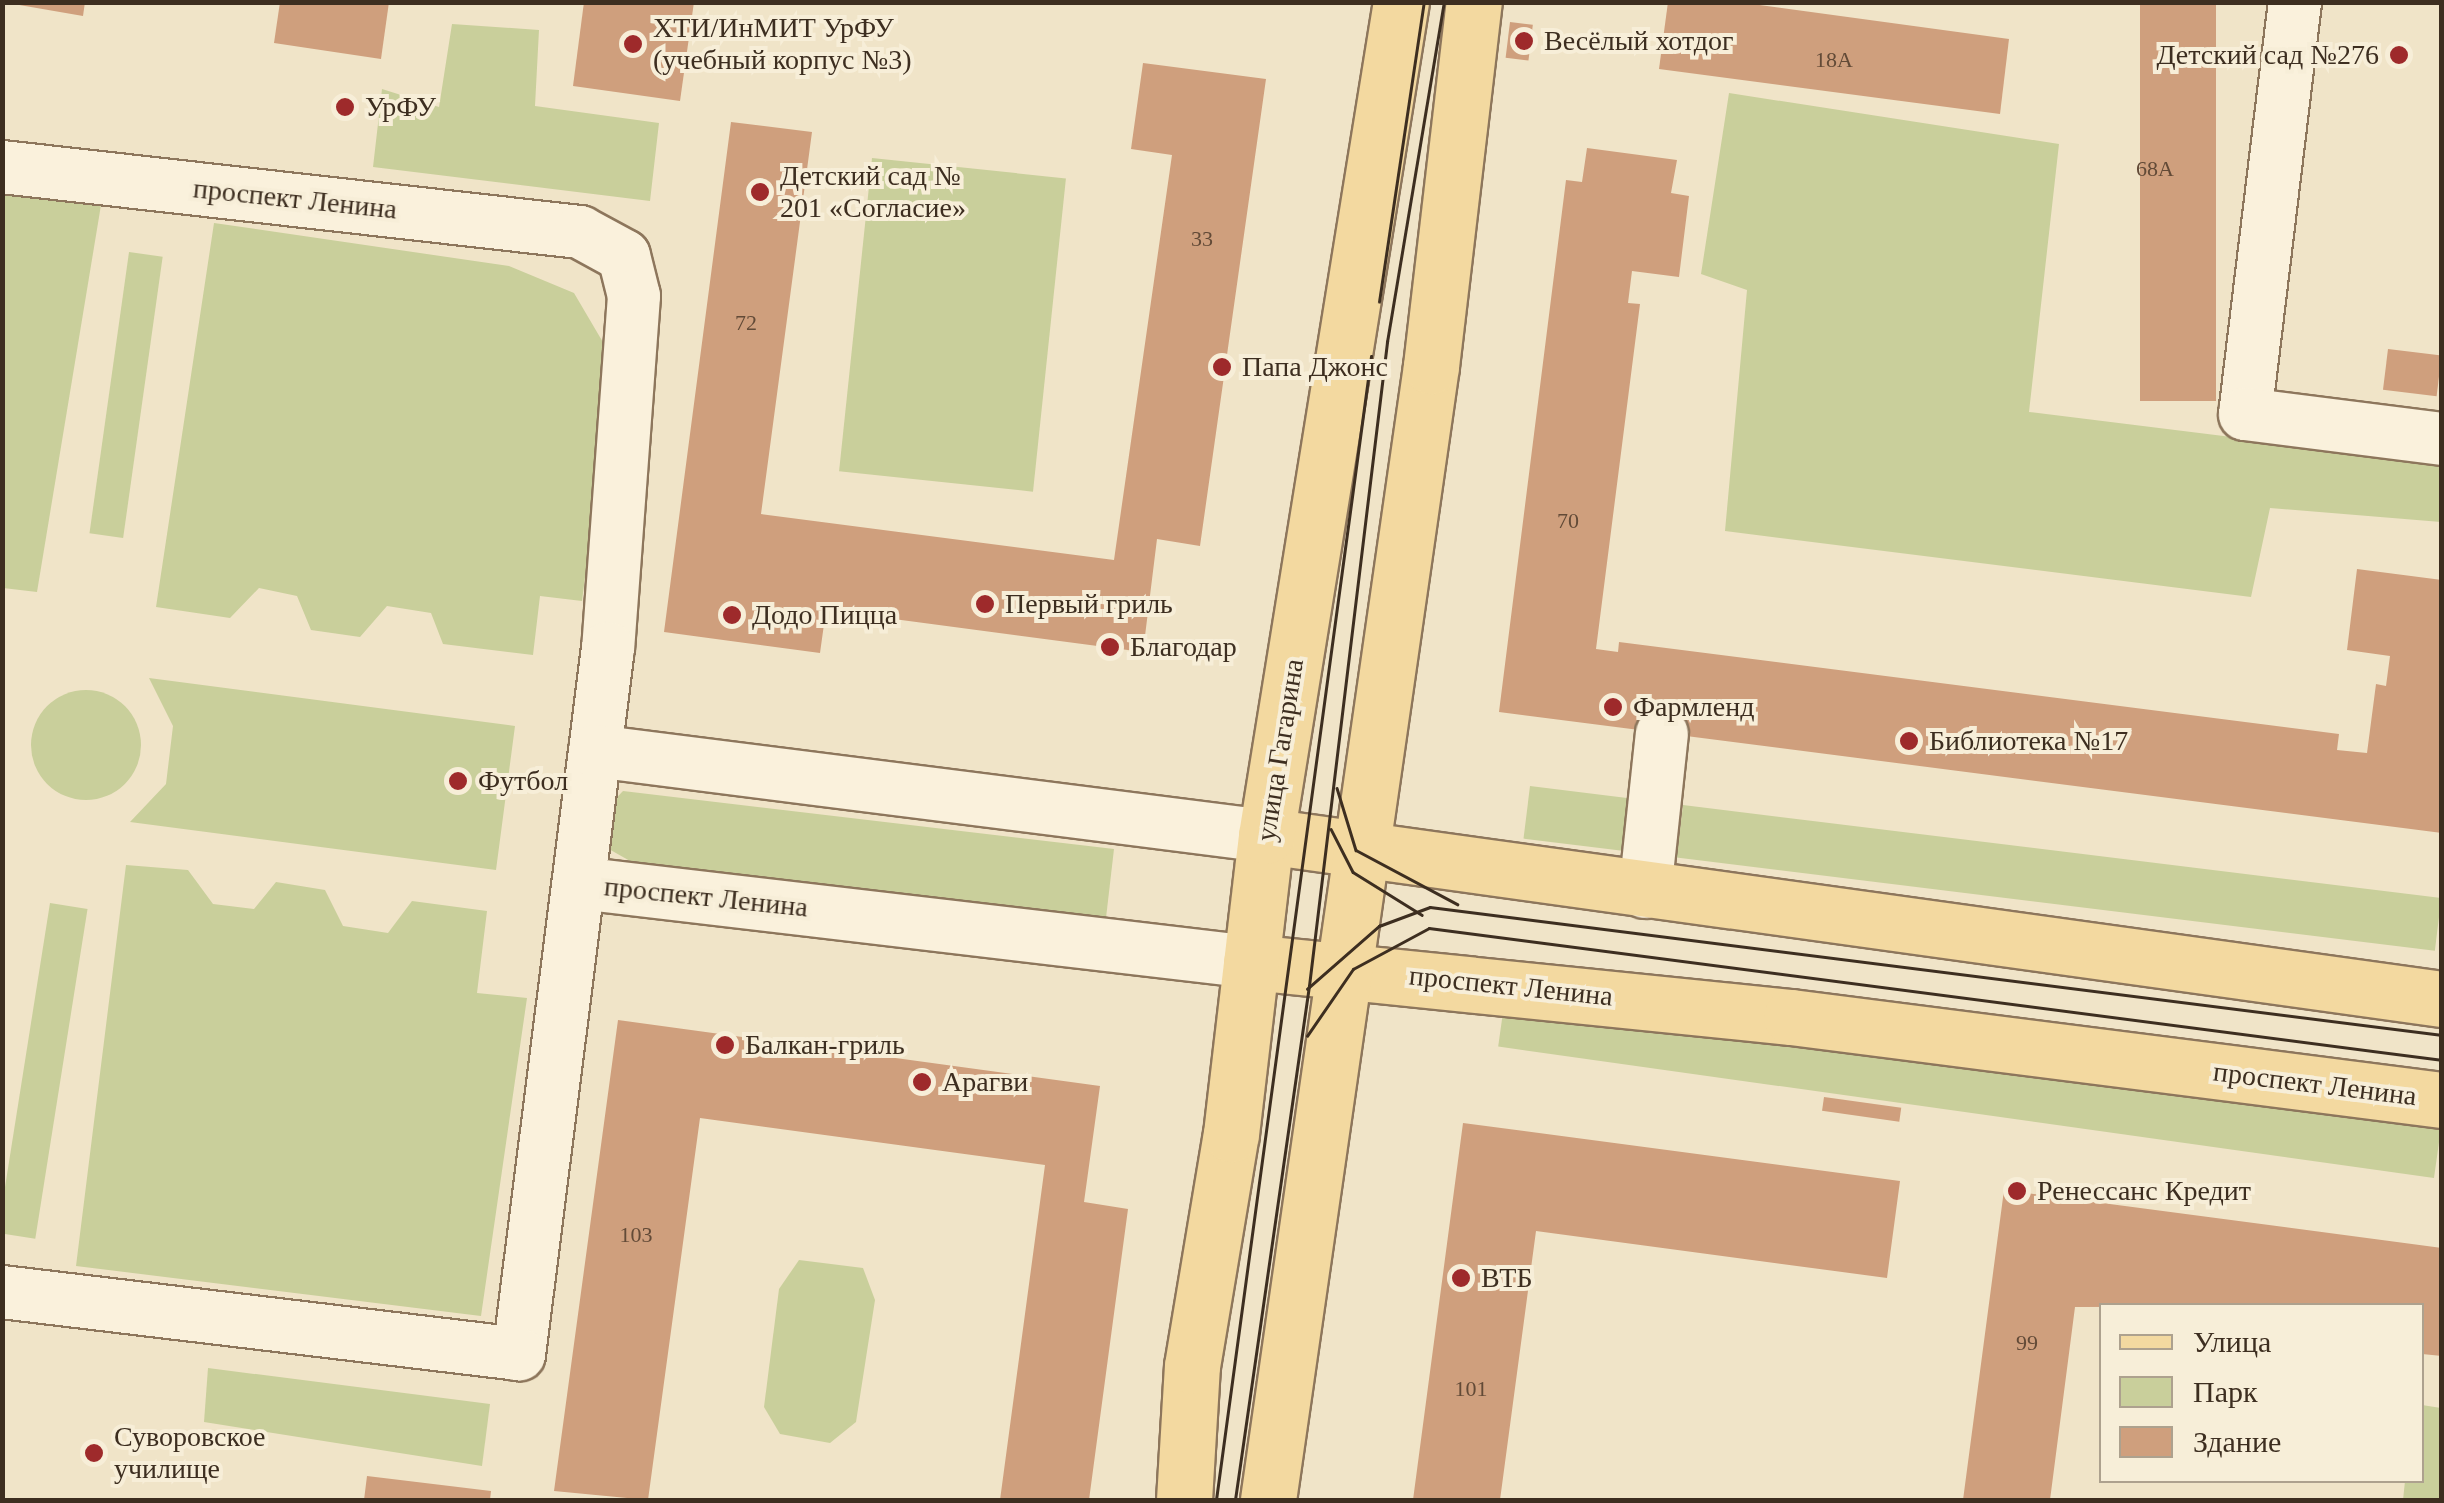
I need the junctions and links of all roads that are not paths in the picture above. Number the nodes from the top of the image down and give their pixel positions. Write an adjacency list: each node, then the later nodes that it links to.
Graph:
1 (1402, 2): 8 (main road, улица Гагарина)
2 (1474, 2): 9 (main road)
3 (2295, 2): 5 (street)
4 (2, 167): 7 (street, проспект Ленина)
5 (2442, 439)
6 (1662, 734): 11 (street)
7 (596, 750): 8 (street); 10 (street, проспект Ленина)
8 (1266, 836): 9 (main road); 12 (main road, улица Гагарина)
9 (1356, 850): 11 (main road); 13 (main road)
10 (578, 883): 12 (street, проспект Ленина); 16 (street, проспект Ленина)
11 (1644, 892): 14 (main road)
12 (1251, 962): 13 (main road, проспект Ленина); 17 (main road, улица Гагарина)
13 (1343, 969): 15 (main road, проспект Ленина); 18 (main road)
14 (2442, 999)
15 (2442, 1100)
16 (2, 1292)
17 (1184, 1500)
18 (1268, 1500)

